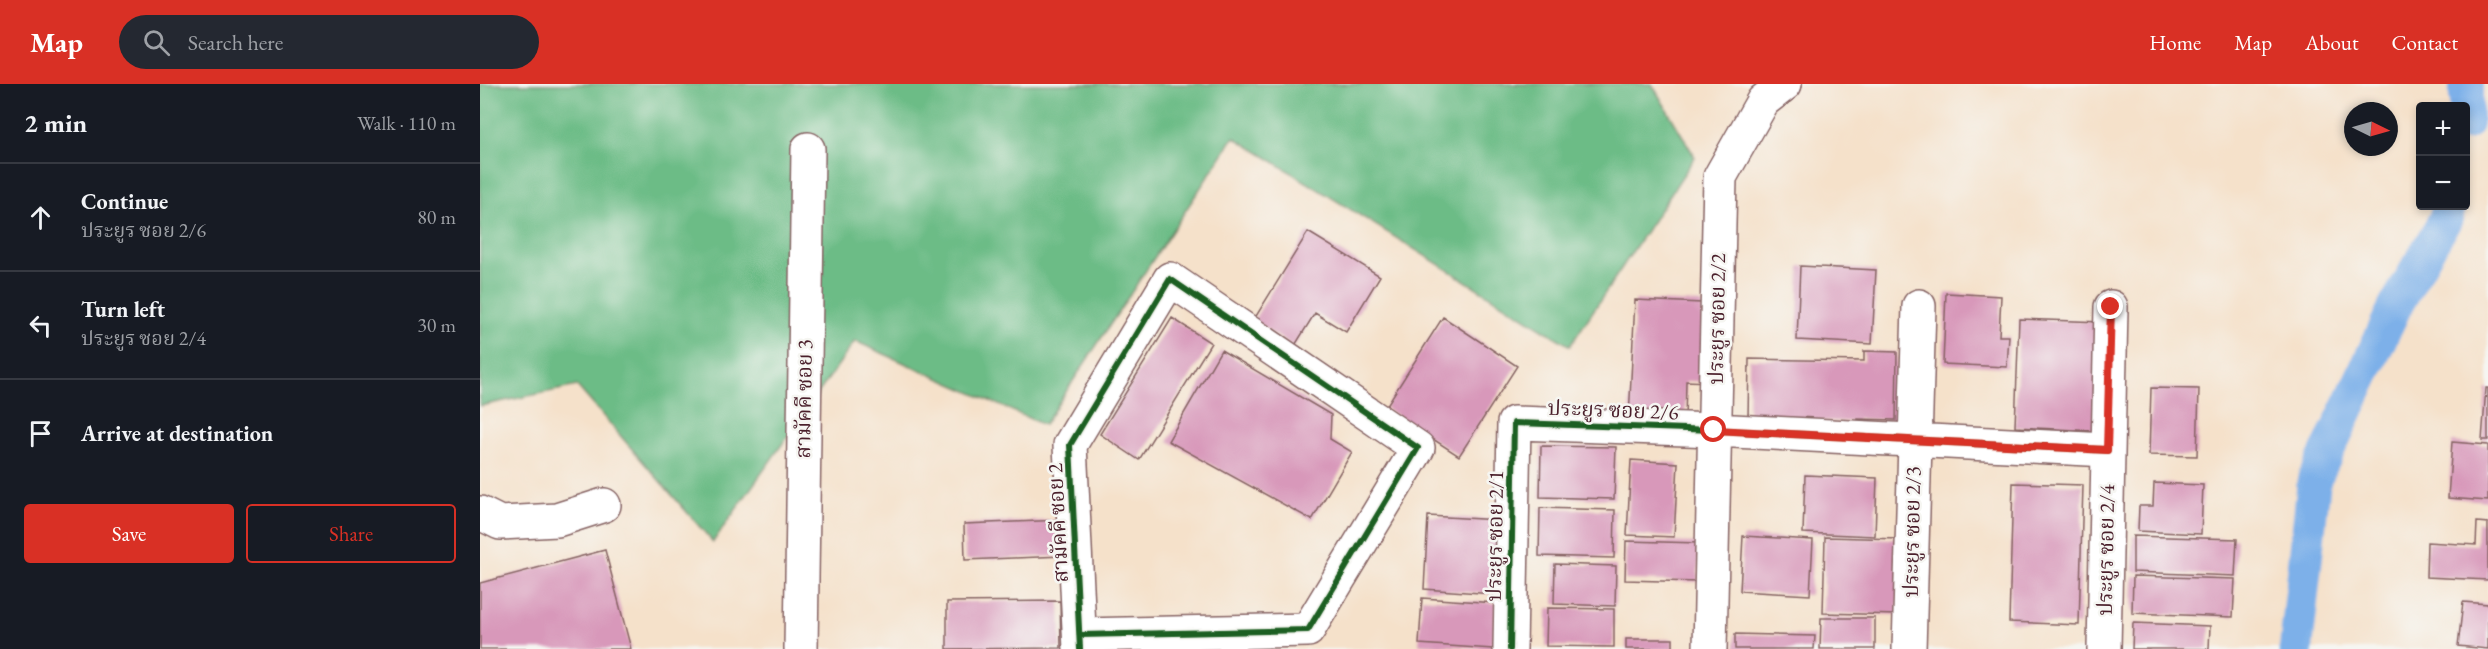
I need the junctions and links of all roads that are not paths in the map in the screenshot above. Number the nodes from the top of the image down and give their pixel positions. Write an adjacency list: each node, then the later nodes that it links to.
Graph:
1 (1785, 84): 6 (street, ประยูร ซอย 2/2)
2 (808, 149): 12 (street, สามัคคี ซอย 3)
3 (1918, 306): 7 (street, ประยูร ซอย 2/3)
4 (2111, 307): 8 (street, ประยูร ซอย 2/4)
5 (1514, 423): 6 (street, ประยูร ซอย 2/6); 13 (street, ประยูร ซอย 2/1)
6 (1714, 430): 7 (street, ประยูร ซอย 2/6); 14 (street, ประยูร ซอย 2/2)
7 (1913, 441): 8 (street, ประยูร ซอย 2/6); 15 (street, ประยูร ซอย 2/3)
8 (2107, 450): 16 (street, ประยูร ซอย 2/4)
9 (604, 505): 10 (street)
10 (480, 513)
11 (1080, 642): 11 (street, สามัคคี ซอย 2)
12 (801, 649)
13 (1510, 649)
14 (1710, 649)
15 (1909, 649)
16 (2104, 649)

